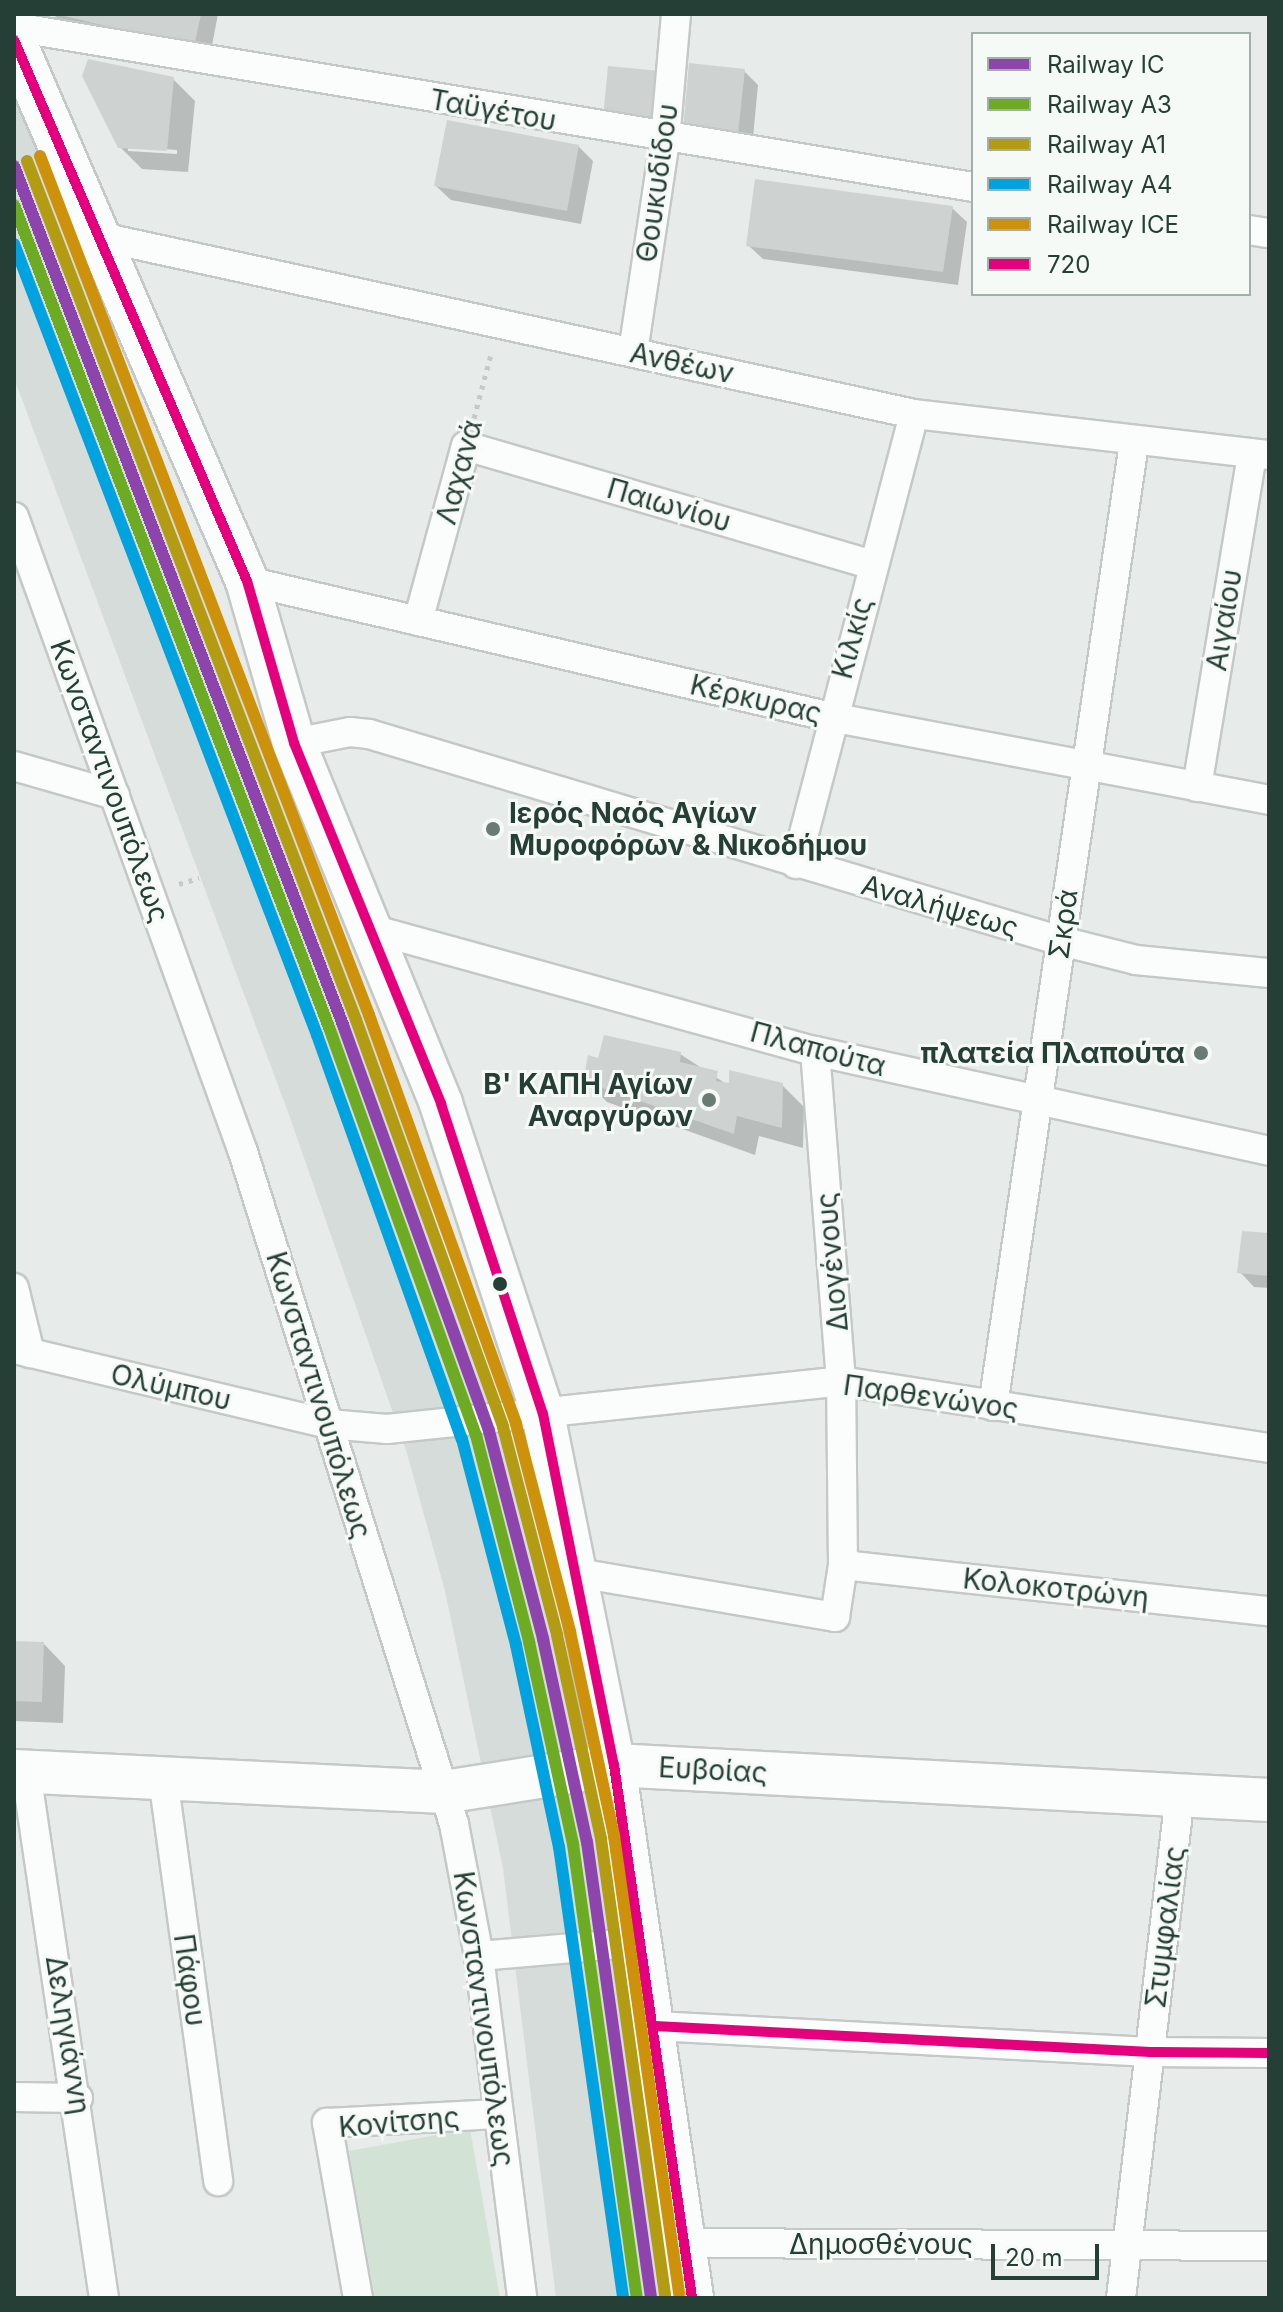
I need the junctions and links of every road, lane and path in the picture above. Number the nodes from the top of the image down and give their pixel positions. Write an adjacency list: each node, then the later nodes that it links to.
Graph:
1 (676, 14): 4 (street, Θουκυδίδου)
2 (14, 27): 4 (street, Ταϋγέτου)
3 (14, 40): 6 (street)
4 (665, 140): 5 (street, Ταϋγέτου); 8 (street, Θουκυδίδου)
5 (971, 187)
6 (101, 237): 7 (street, Ανθέων); 15 (street)
7 (499, 323): 8 (street, Ανθέων); 11 (path, Λαχανά)
8 (633, 352): 9 (street, Ανθέων)
9 (914, 414): 10 (street, Ανθέων); 14 (street, Κιλκίς)
10 (1134, 443): 12 (street, Ανθέων); 20 (street, Σκρά)
11 (466, 446): 14 (street, Παιωνίου); 16 (street, Λαχανά)
12 (1260, 454): 21 (street, Αιγαίου)
13 (14, 517): 22 (street, Κωνσταντινουπόλεως)
14 (872, 565): 17 (street, Κιλκίς)
15 (247, 581): 16 (street, Κέρκυρας); 18 (street)
16 (418, 621): 17 (street, Κέρκυρας)
17 (831, 717): 20 (street, Κέρκυρας); 24 (street, Κιλκίς)
18 (294, 743): 24 (street, Αναλήψεως); 25 (street)
19 (14, 766): 22 (street)
20 (1086, 767): 21 (street, Κέρκυρας); 26 (street, Σκρά)
21 (1197, 787): 23 (street, Κέρκυρας)
22 (115, 795): 36 (street, Κωνσταντινουπόλεως)
23 (1269, 800)
24 (796, 864): 26 (street, Αναλήψεως)
25 (371, 929): 28 (street, Πλαπούτα); 35 (street)
26 (1061, 941): 27 (street, Αναλήψεως); 29 (street, Σκρά)
27 (1269, 973)
28 (815, 1051): 29 (street, Πλαπούτα); 33 (street, Διογένους)
29 (1037, 1104): 30 (street, Πλαπούτα); 34 (street, Σκρά)
30 (1269, 1151)
31 (14, 1288): 32 (street)
32 (22, 1351): 36 (street, Ολύμπου)
33 (841, 1381): 34 (street, Παρθενώνος); 35 (street, Παρθενώνος); 38 (street, Διογένους)
34 (993, 1406): 37 (street, Παρθενώνος)
35 (543, 1414): 36 (street, Ολύμπου); 39 (street)
36 (328, 1424): 44 (street, Κωνσταντινουπόλεως)
37 (1269, 1448)
38 (843, 1565): 39 (street, Διογένους); 40 (street, Κολοκοτρώνη)
39 (578, 1573): 41 (street)
40 (1269, 1611)
41 (614, 1765): 44 (street, Ευβοίας); 45 (street, Ευβοίας); 47 (street)
42 (20, 1772): 43 (street, Ευβοίας); 53 (street, Δεληγιάννη)
43 (163, 1778): 44 (street, Ευβοίας); 55 (street, Πάφου)
44 (444, 1792): 48 (street, Κωνσταντινουπόλεως)
45 (1180, 1795): 46 (street, Ευβοίας); 50 (street, Στυμφαλίας)
46 (1269, 1800)
47 (642, 1942): 48 (street); 49 (street)
48 (479, 1956): 54 (street, Κωνσταντινουπόλεως)
49 (655, 2026): 50 (street); 56 (street)
50 (1150, 2052): 51 (street); 57 (street, Στυμφαλίας)
51 (1269, 2053)
52 (14, 2097): 53 (street)
53 (78, 2098): 59 (street, Δεληγιάννη)
54 (498, 2114): 60 (street, Κονίτσης); 61 (street, Κωνσταντινουπόλεως)
55 (218, 2181)
56 (684, 2243): 57 (street, Δημοσθένους); 62 (street)
57 (1128, 2245): 58 (street, Δημοσθένους); 63 (street, Στυμφαλίας)
58 (1269, 2246)
59 (104, 2298)
60 (358, 2298)
61 (522, 2298)
62 (692, 2298)
63 (1121, 2298)

